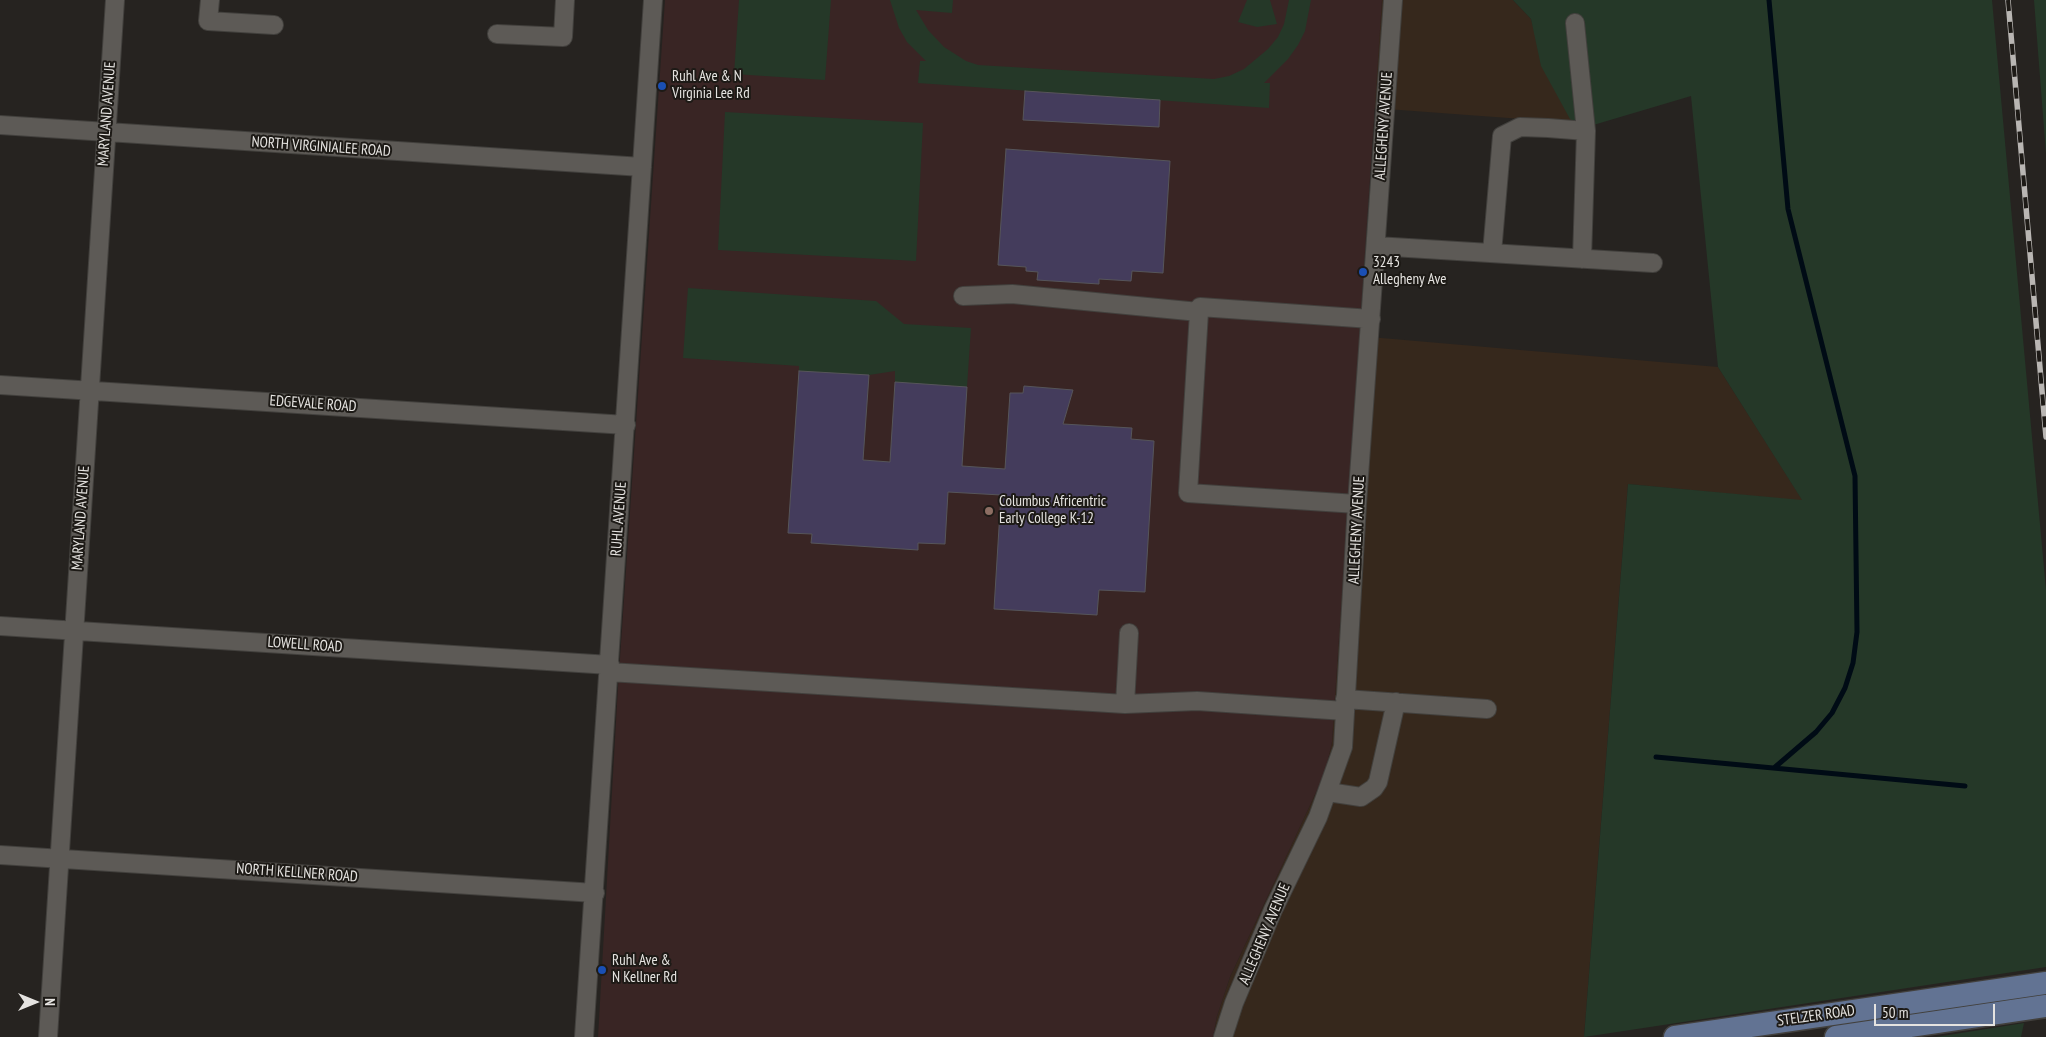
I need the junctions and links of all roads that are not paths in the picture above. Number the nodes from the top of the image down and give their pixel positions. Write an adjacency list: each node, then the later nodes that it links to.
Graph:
1 (116, 0): 10 (street, MARYLAND AVENUE)
2 (210, 0): 7 (street)
3 (565, 0): 8 (street)
4 (653, 0): 12 (street, RUHL AVENUE)
5 (1393, 0): 13 (street, ALLEGHENY AVENUE)
6 (1574, 23): 11 (street)
7 (274, 25)
8 (497, 34)
9 (0, 126): 10 (street, NORTH VIRGINIALEE ROAD)
10 (106, 131): 12 (street, NORTH VIRGINIALEE ROAD); 21 (street, MARYLAND AVENUE)
11 (1586, 131): 14 (street); 15 (street)
12 (642, 167): 22 (street, RUHL AVENUE)
13 (1376, 246): 14 (street); 19 (street, ALLEGHENY AVENUE)
14 (1492, 253): 15 (street)
15 (1582, 259): 16 (street)
16 (1653, 263)
17 (963, 296): 18 (street)
18 (1199, 312): 19 (street); 23 (street)
19 (1371, 319): 23 (street, ALLEGHENY AVENUE)
20 (0, 385): 21 (street, EDGEVALE ROAD)
21 (90, 390): 22 (street, EDGEVALE ROAD); 25 (street, MARYLAND AVENUE)
22 (626, 425): 27 (street, RUHL AVENUE)
23 (1357, 504): 30 (street, ALLEGHENY AVENUE)
24 (0, 626): 25 (street, LOWELL ROAD)
25 (74, 631): 27 (street, LOWELL ROAD); 34 (street, MARYLAND AVENUE)
26 (1129, 632): 29 (street)
27 (609, 668): 29 (street, LOWELL ROAD); 35 (street, RUHL AVENUE)
28 (1396, 702): 30 (street, LOWELL ROAD); 31 (street, LOWELL ROAD); 32 (street)
29 (1125, 704): 30 (street, LOWELL ROAD)
30 (1345, 705): 32 (street, ALLEGHENY AVENUE)
31 (1487, 708)
32 (1328, 792): 40 (street, ALLEGHENY AVENUE)
33 (0, 855): 34 (street, NORTH KELLNER ROAD)
34 (58, 858): 35 (street, NORTH KELLNER ROAD); 38 (street, MARYLAND AVENUE)
35 (594, 893): 39 (street, RUHL AVENUE)
36 (2046, 983): 41 (main road, STELZER ROAD)
37 (2046, 1006): 42 (main road, STELZER ROAD)
38 (48, 1037)
39 (584, 1037)
40 (1223, 1037)
41 (1675, 1037)
42 (1836, 1037)

